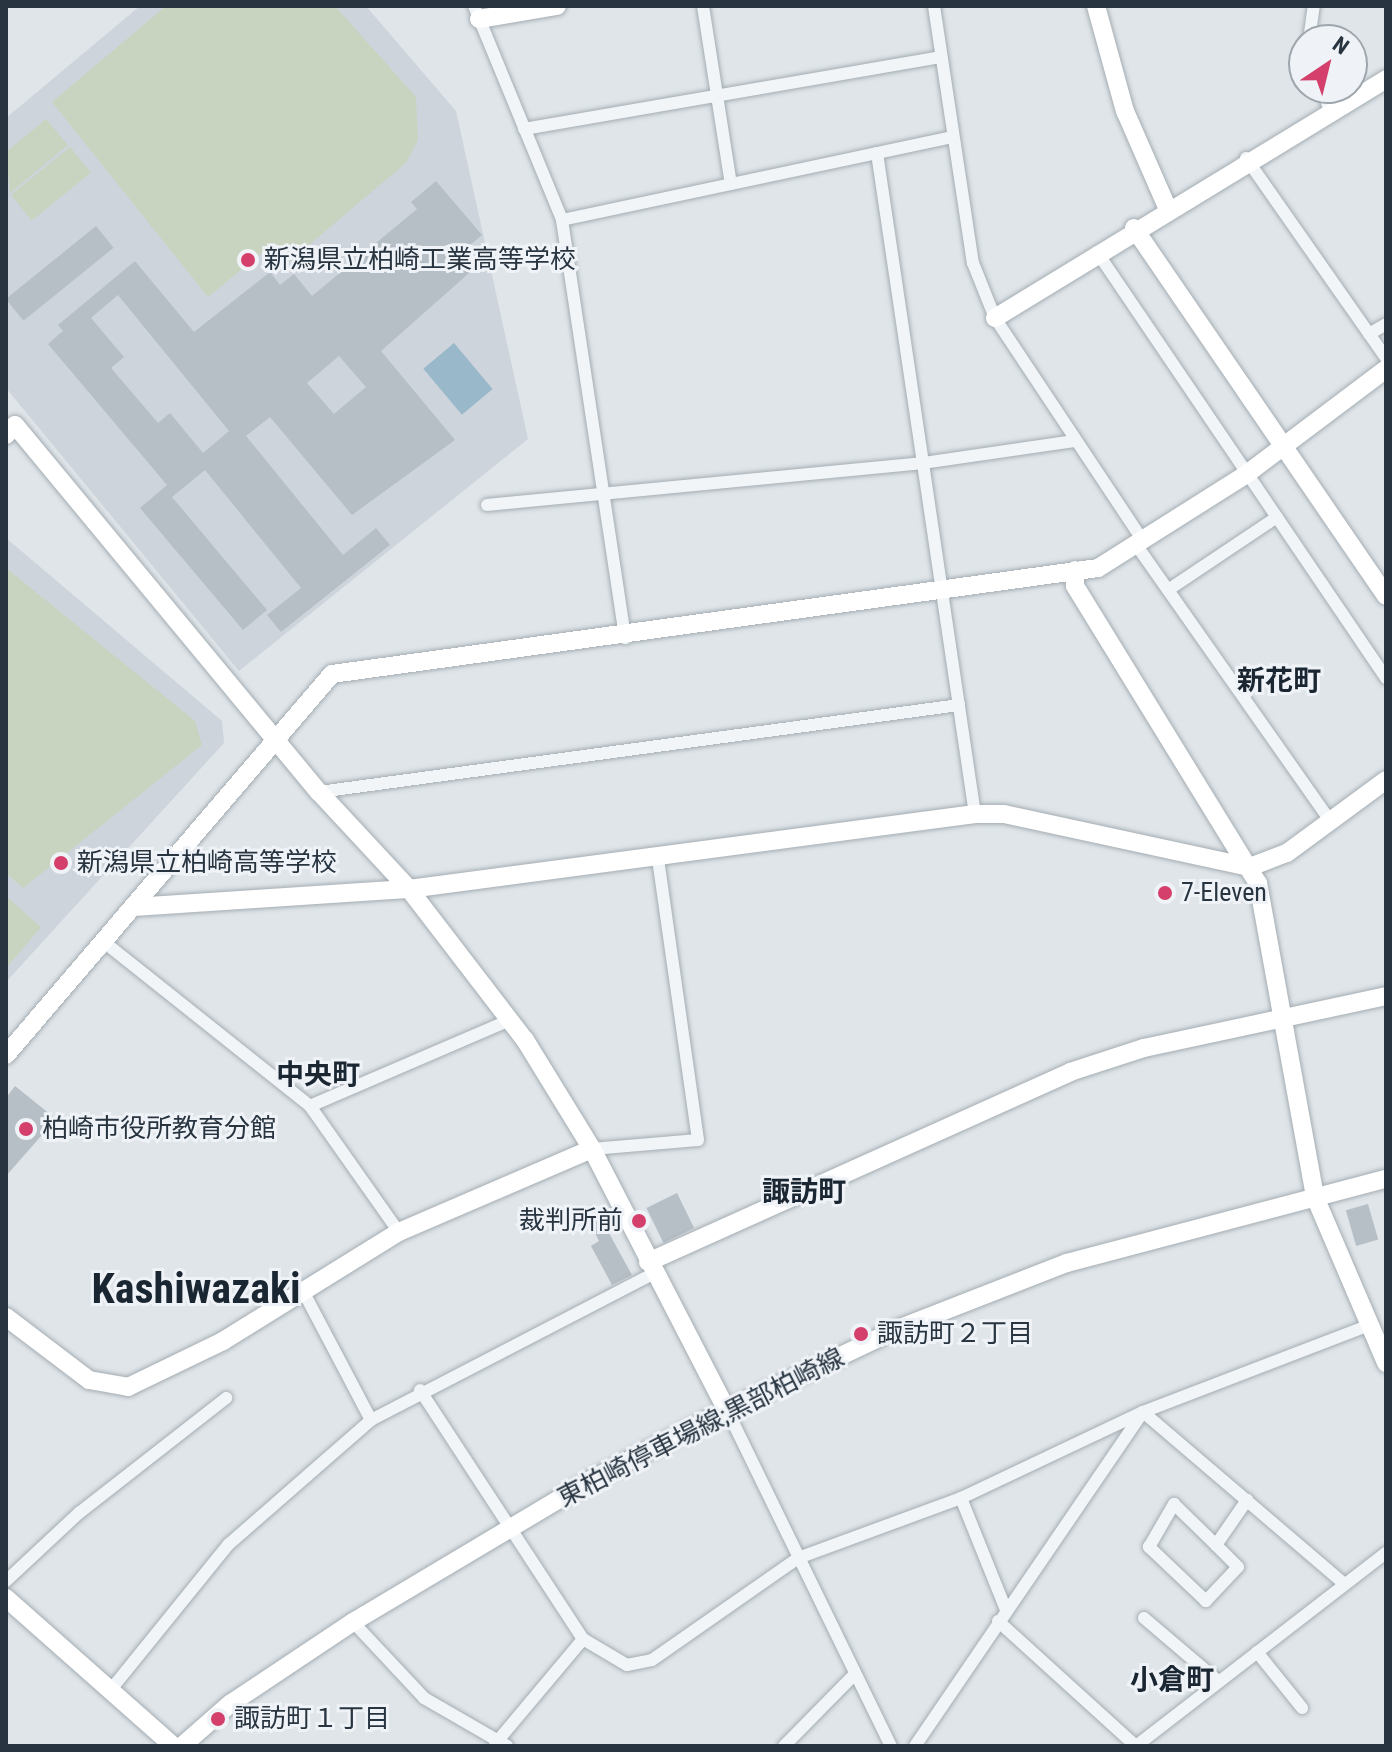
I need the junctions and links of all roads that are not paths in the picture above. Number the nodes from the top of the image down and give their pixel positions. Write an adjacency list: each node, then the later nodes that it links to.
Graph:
1 (557, 6): 5 (street)
2 (703, 6): 8 (street)
3 (934, 6): 6 (street)
4 (1096, 6): 16 (street)
5 (476, 13): 11 (street)
6 (939, 57): 8 (street); 12 (street)
7 (1386, 79): 10 (street)
8 (717, 95): 11 (street); 15 (street)
9 (1328, 104): 10 (street)
10 (1329, 108): 14 (street)
11 (524, 129): 17 (street)
12 (948, 138): 13 (street); 20 (street)
13 (877, 153): 15 (street); 28 (street)
14 (1246, 158): 16 (street); 22 (street)
15 (731, 184): 17 (street)
16 (1167, 207): 18 (street)
17 (562, 220): 30 (street)
18 (1134, 228): 19 (street); 27 (street)
19 (1097, 252): 20 (street); 29 (street)
20 (995, 318): 26 (street)
21 (1386, 324): 22 (street)
22 (1369, 334): 23 (street)
23 (1386, 358)
24 (1386, 369): 27 (street)
25 (9, 425): 41 (street)
26 (1073, 441): 28 (street); 33 (street)
27 (1284, 447): 29 (street); 37 (street)
28 (923, 463): 30 (street); 35 (street)
29 (1248, 473): 32 (street); 33 (street)
30 (606, 491): 31 (street); 38 (street)
31 (487, 505)
32 (1277, 517): 36 (street); 39 (street)
33 (1141, 544): 34 (street); 36 (street)
34 (1075, 570): 35 (street); 47 (street)
35 (941, 588): 38 (street); 40 (street)
36 (1168, 590): 45 (street)
37 (1386, 596)
38 (625, 638): 41 (street)
39 (1386, 678)
40 (959, 705): 43 (street); 44 (street)
41 (274, 738): 43 (street); 49 (street)
42 (1386, 780): 45 (street)
43 (319, 792): 48 (street)
44 (975, 814): 46 (street); 47 (street)
45 (1330, 821): 47 (street)
46 (658, 859): 48 (street); 56 (street)
47 (1250, 867): 52 (street)
48 (409, 889): 49 (street); 53 (street)
49 (135, 907): 50 (street)
50 (104, 942): 54 (street); 55 (street)
51 (1386, 996): 52 (street)
52 (1277, 1017): 58 (street); 60 (street)
53 (510, 1020): 55 (street); 56 (street)
54 (6, 1055)
55 (310, 1106): 59 (street)
56 (592, 1149): 59 (street); 60 (street)
57 (1386, 1179): 58 (street, 東柏崎停車場線;黒部柏崎線)
58 (1315, 1197): 63 (street); 67 (street, 東柏崎停車場線;黒部柏崎線)
59 (399, 1232): 61 (street)
60 (651, 1267): 65 (street); 67 (street)
61 (303, 1291): 62 (street); 69 (street)
62 (6, 1317)
63 (1370, 1325): 64 (street); 68 (street)
64 (1386, 1363)
65 (420, 1390): 69 (street); 72 (street)
66 (226, 1398): 76 (street)
67 (727, 1410): 72 (street, 東柏崎停車場線;黒部柏崎線); 75 (street)
68 (1143, 1412): 70 (street); 71 (street); 79 (street)
69 (371, 1420): 86 (street)
70 (961, 1498): 75 (street); 79 (street)
71 (1247, 1500): 73 (street); 77 (street)
72 (507, 1530): 81 (street, 東柏崎停車場線;黒部柏崎線); 82 (street)
73 (1216, 1545): 73 (street)
74 (1386, 1553): 77 (street)
75 (798, 1558): 82 (street); 84 (street)
76 (6, 1581)
77 (1343, 1583): 83 (street)
78 (6, 1598): 86 (street)
79 (1002, 1616): 85 (street); 93 (street)
80 (1144, 1618): 85 (street)
81 (353, 1622): 88 (street); 90 (street, 東柏崎停車場線;黒部柏崎線)
82 (583, 1639): 88 (street)
83 (1257, 1652): 85 (street); 87 (street)
84 (854, 1675): 91 (street); 92 (street)
85 (1218, 1681)
86 (113, 1687): 89 (street)
87 (1302, 1708)
88 (499, 1744)
89 (173, 1746)
90 (182, 1746)
91 (784, 1746)
92 (891, 1746)
93 (915, 1746)

